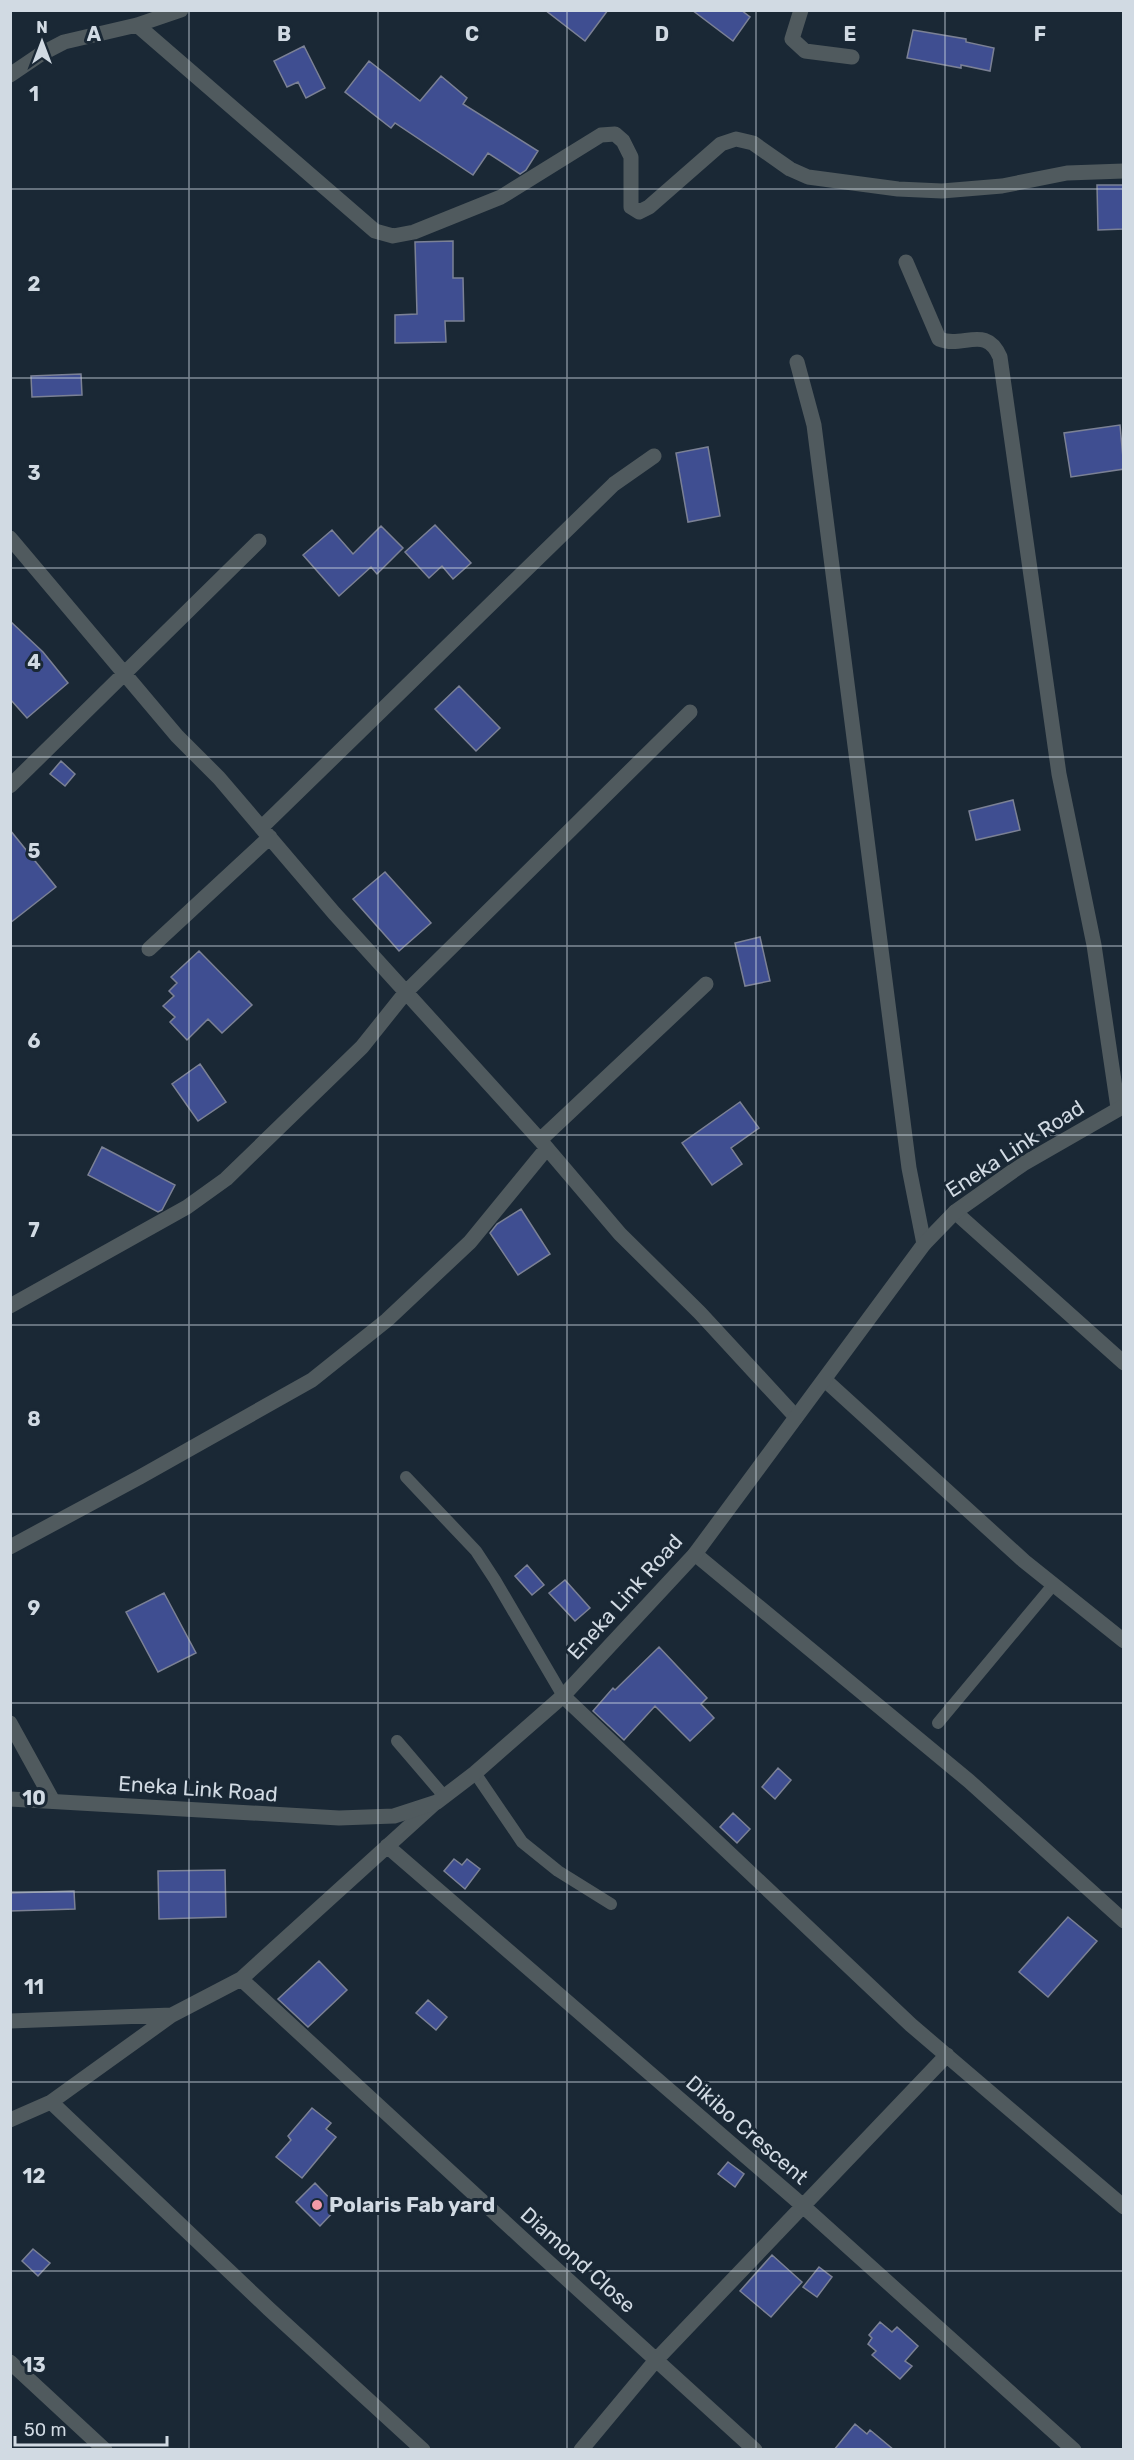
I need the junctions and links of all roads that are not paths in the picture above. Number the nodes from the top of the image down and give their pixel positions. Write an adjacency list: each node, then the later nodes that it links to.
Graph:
1 (181, 10): 3 (street)
2 (801, 10): 4 (street)
3 (137, 25): 5 (street); 6 (street)
4 (852, 57)
5 (10, 75)
6 (1124, 171)
7 (906, 262): 19 (street)
8 (797, 362): 22 (street)
9 (654, 456): 15 (street)
10 (10, 538): 12 (street)
11 (259, 541): 12 (street)
12 (125, 674): 14 (street); 15 (street)
13 (690, 712): 18 (street)
14 (10, 786)
15 (266, 832): 16 (street); 18 (street)
16 (149, 949)
17 (706, 984): 20 (street)
18 (406, 992): 20 (street); 23 (street)
19 (1120, 1107): 21 (street, Eneka Link Road)
20 (544, 1144): 26 (street); 28 (street)
21 (955, 1212): 22 (street, Eneka Link Road); 24 (street)
22 (924, 1244): 25 (street, Eneka Link Road)
23 (10, 1306)
24 (1124, 1363)
25 (825, 1380): 26 (street, Eneka Link Road); 30 (street)
26 (796, 1418): 29 (street, Eneka Link Road)
27 (406, 1477): 32 (lane)
28 (10, 1546)
29 (695, 1554): 32 (street, Eneka Link Road); 42 (street)
30 (1053, 1585): 31 (street); 34 (lane)
31 (1124, 1641)
32 (563, 1696): 36 (street, Eneka Link Road); 46 (street)
33 (10, 1723): 39 (street)
34 (938, 1723)
35 (397, 1741): 38 (lane)
36 (475, 1773): 38 (street, Eneka Link Road); 41 (lane)
37 (10, 1799): 39 (street, Eneka Link Road)
38 (440, 1799): 39 (street, Eneka Link Road); 40 (street)
39 (53, 1801)
40 (387, 1846): 43 (street); 49 (street, Dikibo Crescent)
41 (611, 1904)
42 (1124, 1921)
43 (241, 1979): 44 (street); 51 (street, Diamond Close)
44 (172, 2015): 45 (street); 47 (street)
45 (10, 2021)
46 (947, 2055): 49 (street); 50 (street)
47 (51, 2102): 48 (street); 54 (street)
48 (10, 2120)
49 (803, 2206): 51 (street); 57 (street, Dikibo Crescent)
50 (1124, 2207)
51 (656, 2360): 55 (street); 56 (street, Diamond Close)
52 (10, 2362): 53 (street)
53 (105, 2450)
54 (423, 2450)
55 (581, 2450)
56 (756, 2450)
57 (1074, 2450)

